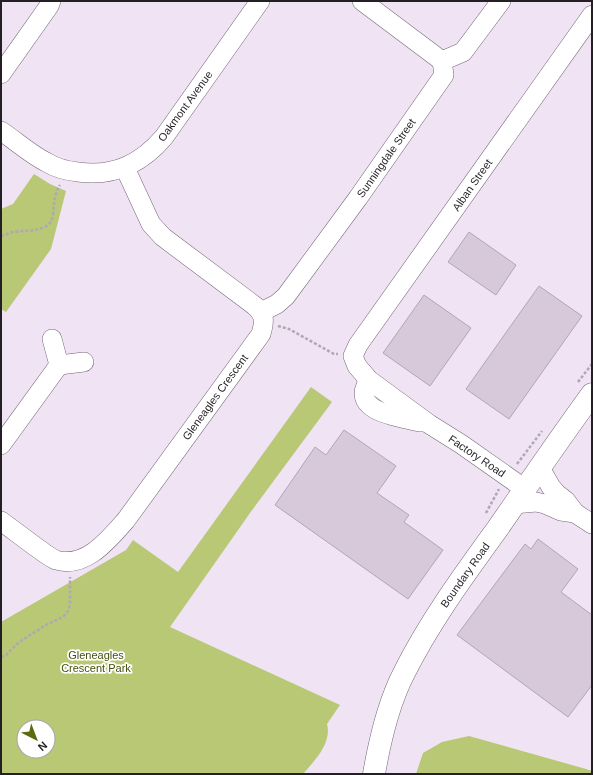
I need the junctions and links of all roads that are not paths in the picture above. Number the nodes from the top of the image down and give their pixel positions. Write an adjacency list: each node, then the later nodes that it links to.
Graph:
1 (51, 1): 7 (street)
2 (260, 1): 9 (street, Oakmont Avenue)
3 (362, 1): 6 (street)
4 (500, 1): 6 (street)
5 (592, 15): 12 (street, Alban Street)
6 (442, 61): 10 (street, Sunningdale Street)
7 (1, 74)
8 (1, 131): 9 (street, Oakmont Avenue)
9 (125, 168): 10 (street)
10 (263, 317): 20 (street, Gleneagles Crescent)
11 (52, 339): 14 (street)
12 (353, 356): 18 (street, Factory Road)
13 (84, 362): 14 (street)
14 (59, 365): 16 (street)
15 (592, 394): 17 (main road, Boundary Road)
16 (1, 445)
17 (540, 468): 18 (main road, Boundary Road); 19 (street)
18 (519, 497): 19 (street); 22 (main road, Boundary Road)
19 (575, 513): 21 (street)
20 (1, 522)
21 (592, 524)
22 (374, 774)

